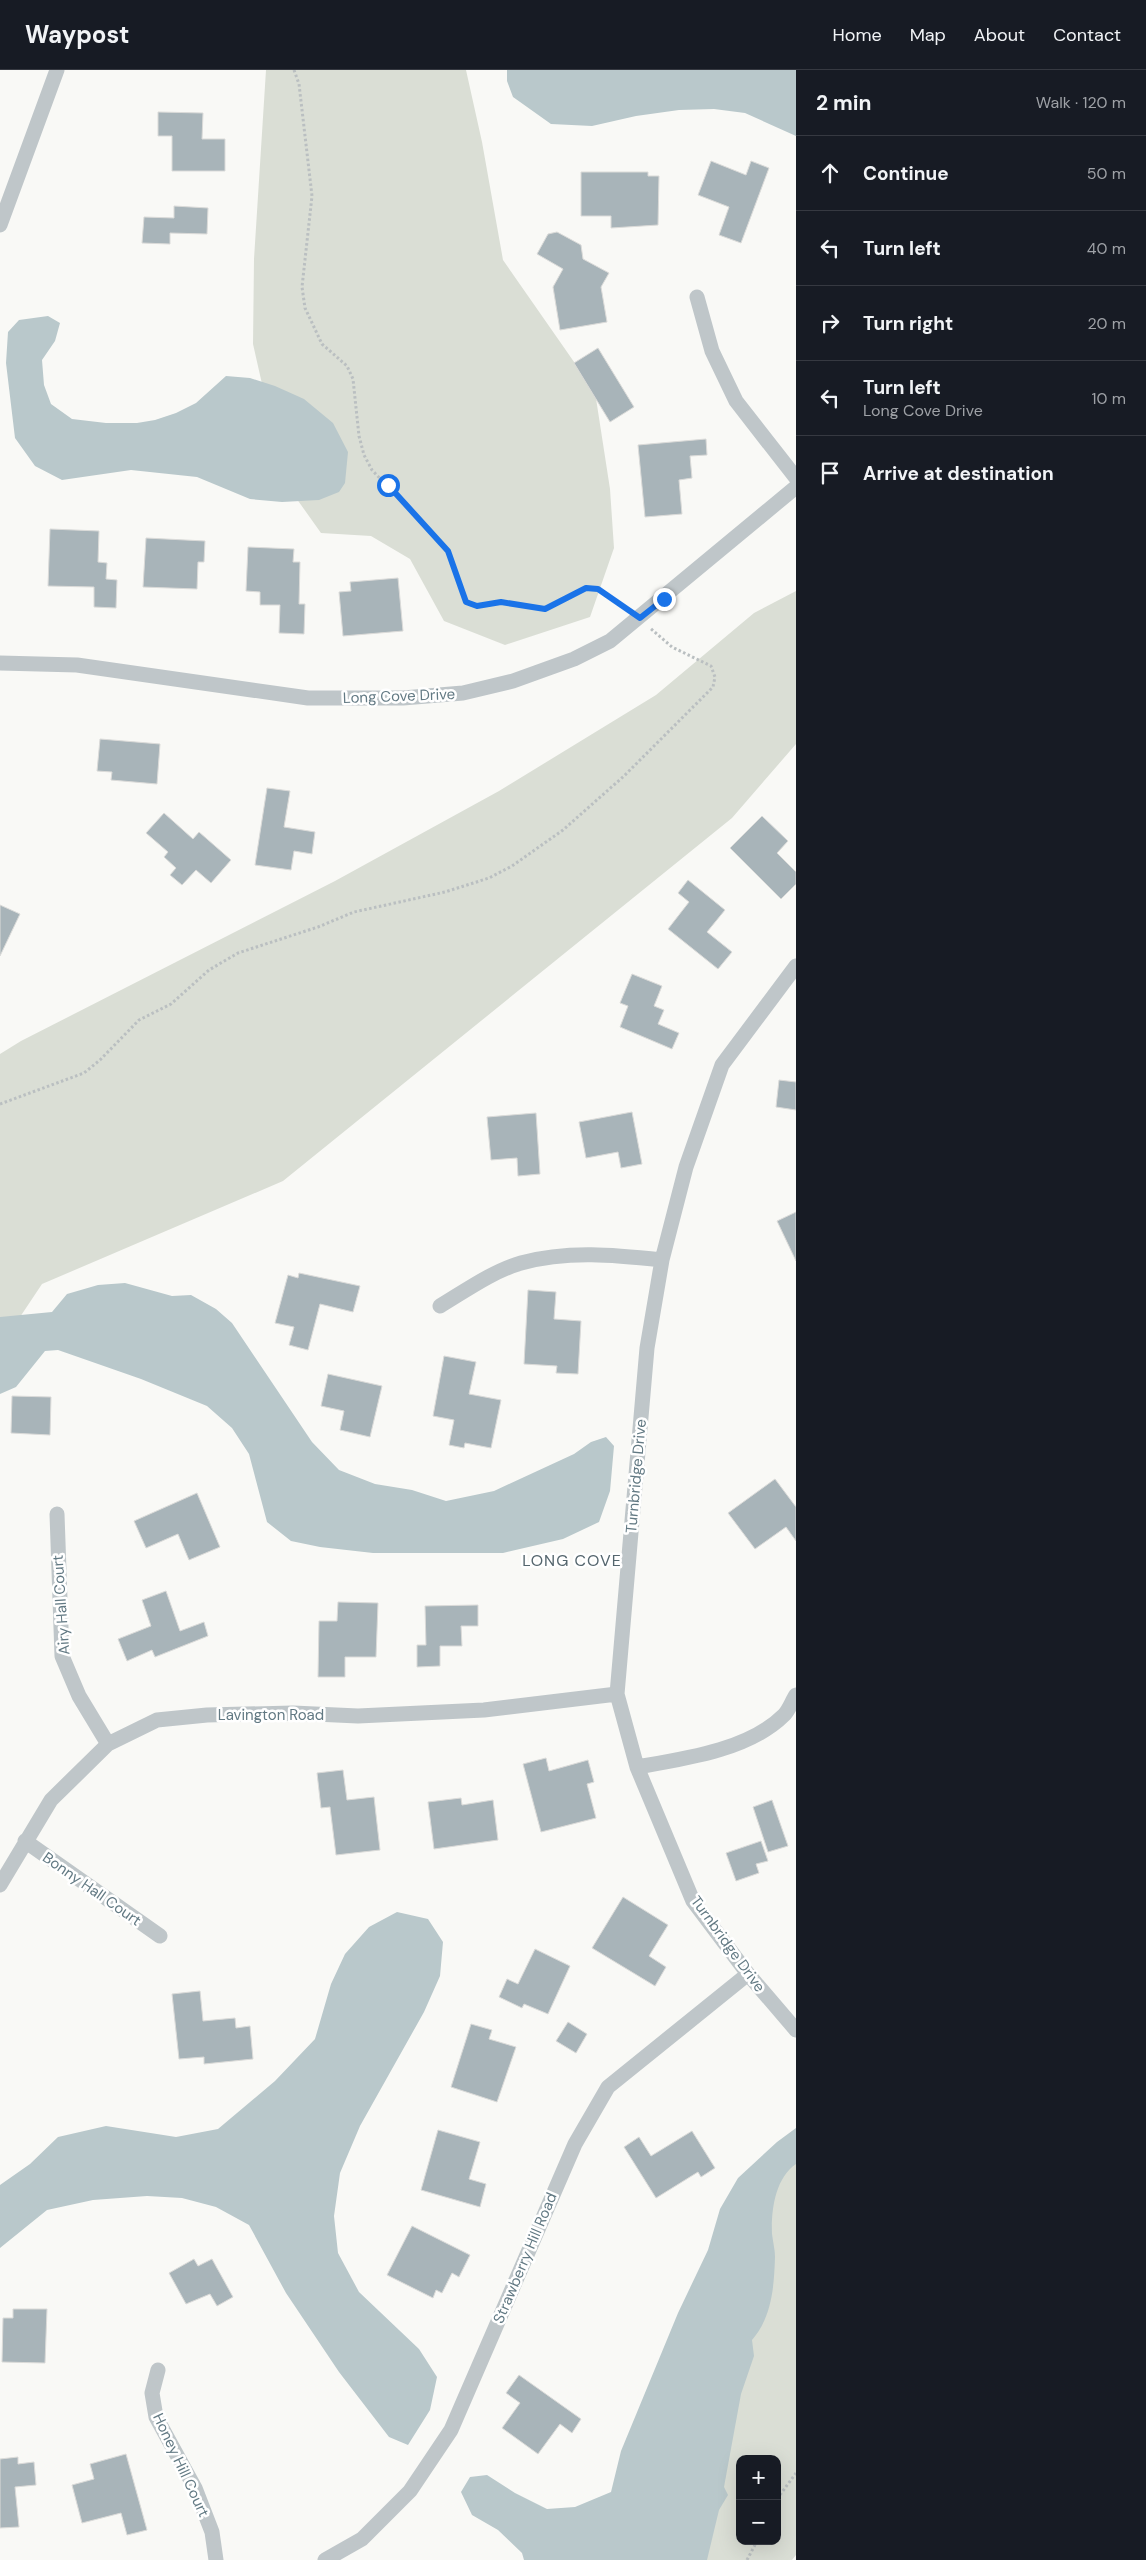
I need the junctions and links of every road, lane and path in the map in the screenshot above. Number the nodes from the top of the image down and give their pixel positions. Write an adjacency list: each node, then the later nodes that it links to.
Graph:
1 (57, 70): 3 (street)
2 (294, 70): 7 (path)
3 (0, 226)
4 (697, 297): 5 (street)
5 (796, 478)
6 (796, 487): 7 (street, Long Cove Drive)
7 (640, 618): 8 (street, Long Cove Drive); 10 (path)
8 (0, 663)
9 (796, 966): 11 (street, Turnbridge Drive)
10 (0, 1104)
11 (662, 1260): 12 (street); 14 (street, Turnbridge Drive)
12 (440, 1306)
13 (56, 1514): 16 (street, Airy Hall Court)
14 (617, 1694): 16 (street, Lavington Road); 17 (street, Turnbridge Drive)
15 (796, 1695): 17 (street)
16 (108, 1744): 18 (street, Lavington Road)
17 (637, 1767): 21 (street, Turnbridge Drive)
18 (25, 1841): 19 (street, Lavington Road); 20 (street, Bonny Hall Court)
19 (0, 1886)
20 (160, 1936)
21 (748, 1974): 22 (street, Turnbridge Drive); 28 (street, Strawberry Hill Road)
22 (796, 2030)
23 (158, 2370): 27 (street, Honey Hill Court)
24 (796, 2473): 25 (path)
25 (781, 2494)
26 (755, 2545): 29 (path)
27 (216, 2560)
28 (325, 2560)
29 (747, 2560)

